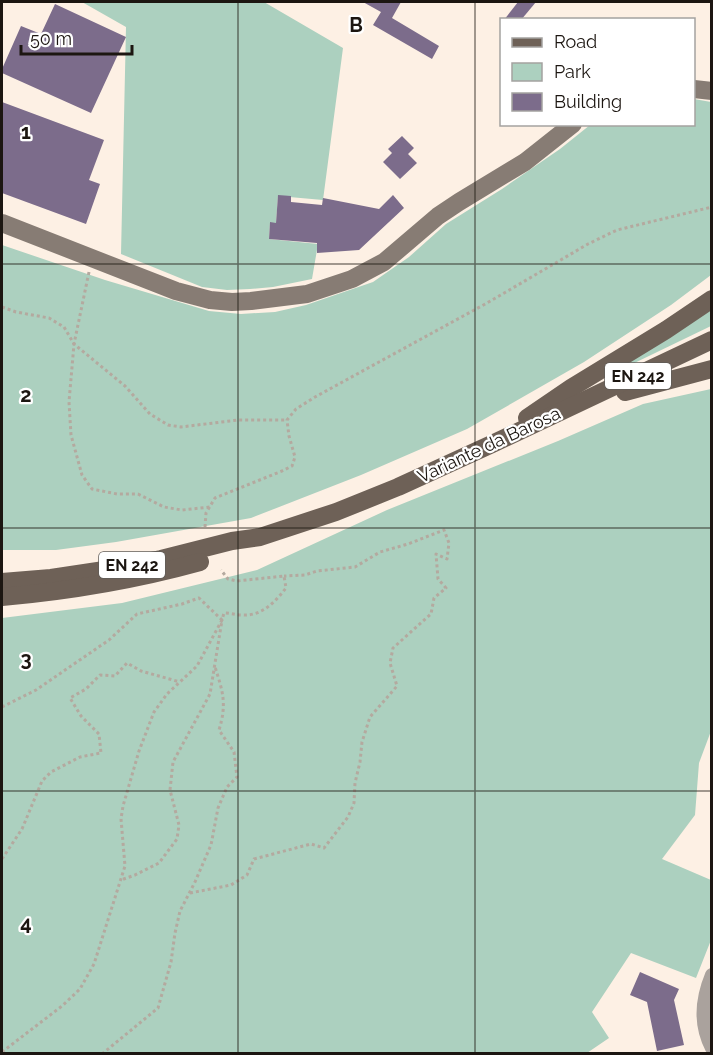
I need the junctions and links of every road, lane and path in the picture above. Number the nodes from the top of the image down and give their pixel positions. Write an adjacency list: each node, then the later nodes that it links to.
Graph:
1 (695, 89): 2 (main road)
2 (711, 91)
3 (570, 126): 6 (main road)
4 (711, 207): 13 (path)
5 (2, 223): 6 (main road)
6 (91, 259): 10 (path)
7 (711, 299): 14 (main road)
8 (2, 307): 10 (path)
9 (711, 340): 12 (main road, Variante da Barosa / EN 242)
10 (74, 344): 13 (path); 15 (path)
11 (711, 369): 12 (main road)
12 (564, 411): 14 (main road, Variante da Barosa / EN 242)
13 (287, 420): 15 (path)
14 (492, 444): 17 (main road, Variante da Barosa / EN 242)
15 (210, 507): 16 (path)
16 (205, 527)
17 (260, 537): 20 (main road, Variante da Barosa / EN 242); 21 (main road, Variante da Barosa / EN 242)
18 (221, 570): 19 (path)
19 (284, 576): 22 (path); 28 (path)
20 (2, 582)
21 (2, 597)
22 (222, 620): 23 (path); 24 (path); 25 (path)
23 (215, 665): 27 (path); 28 (path)
24 (180, 682): 26 (path); 27 (path)
25 (2, 707)
26 (2, 859)
27 (121, 880): 31 (path)
28 (190, 893): 32 (path)
29 (711, 975): 30 (street)
30 (711, 1048)
31 (2, 1052)
32 (102, 1053)

